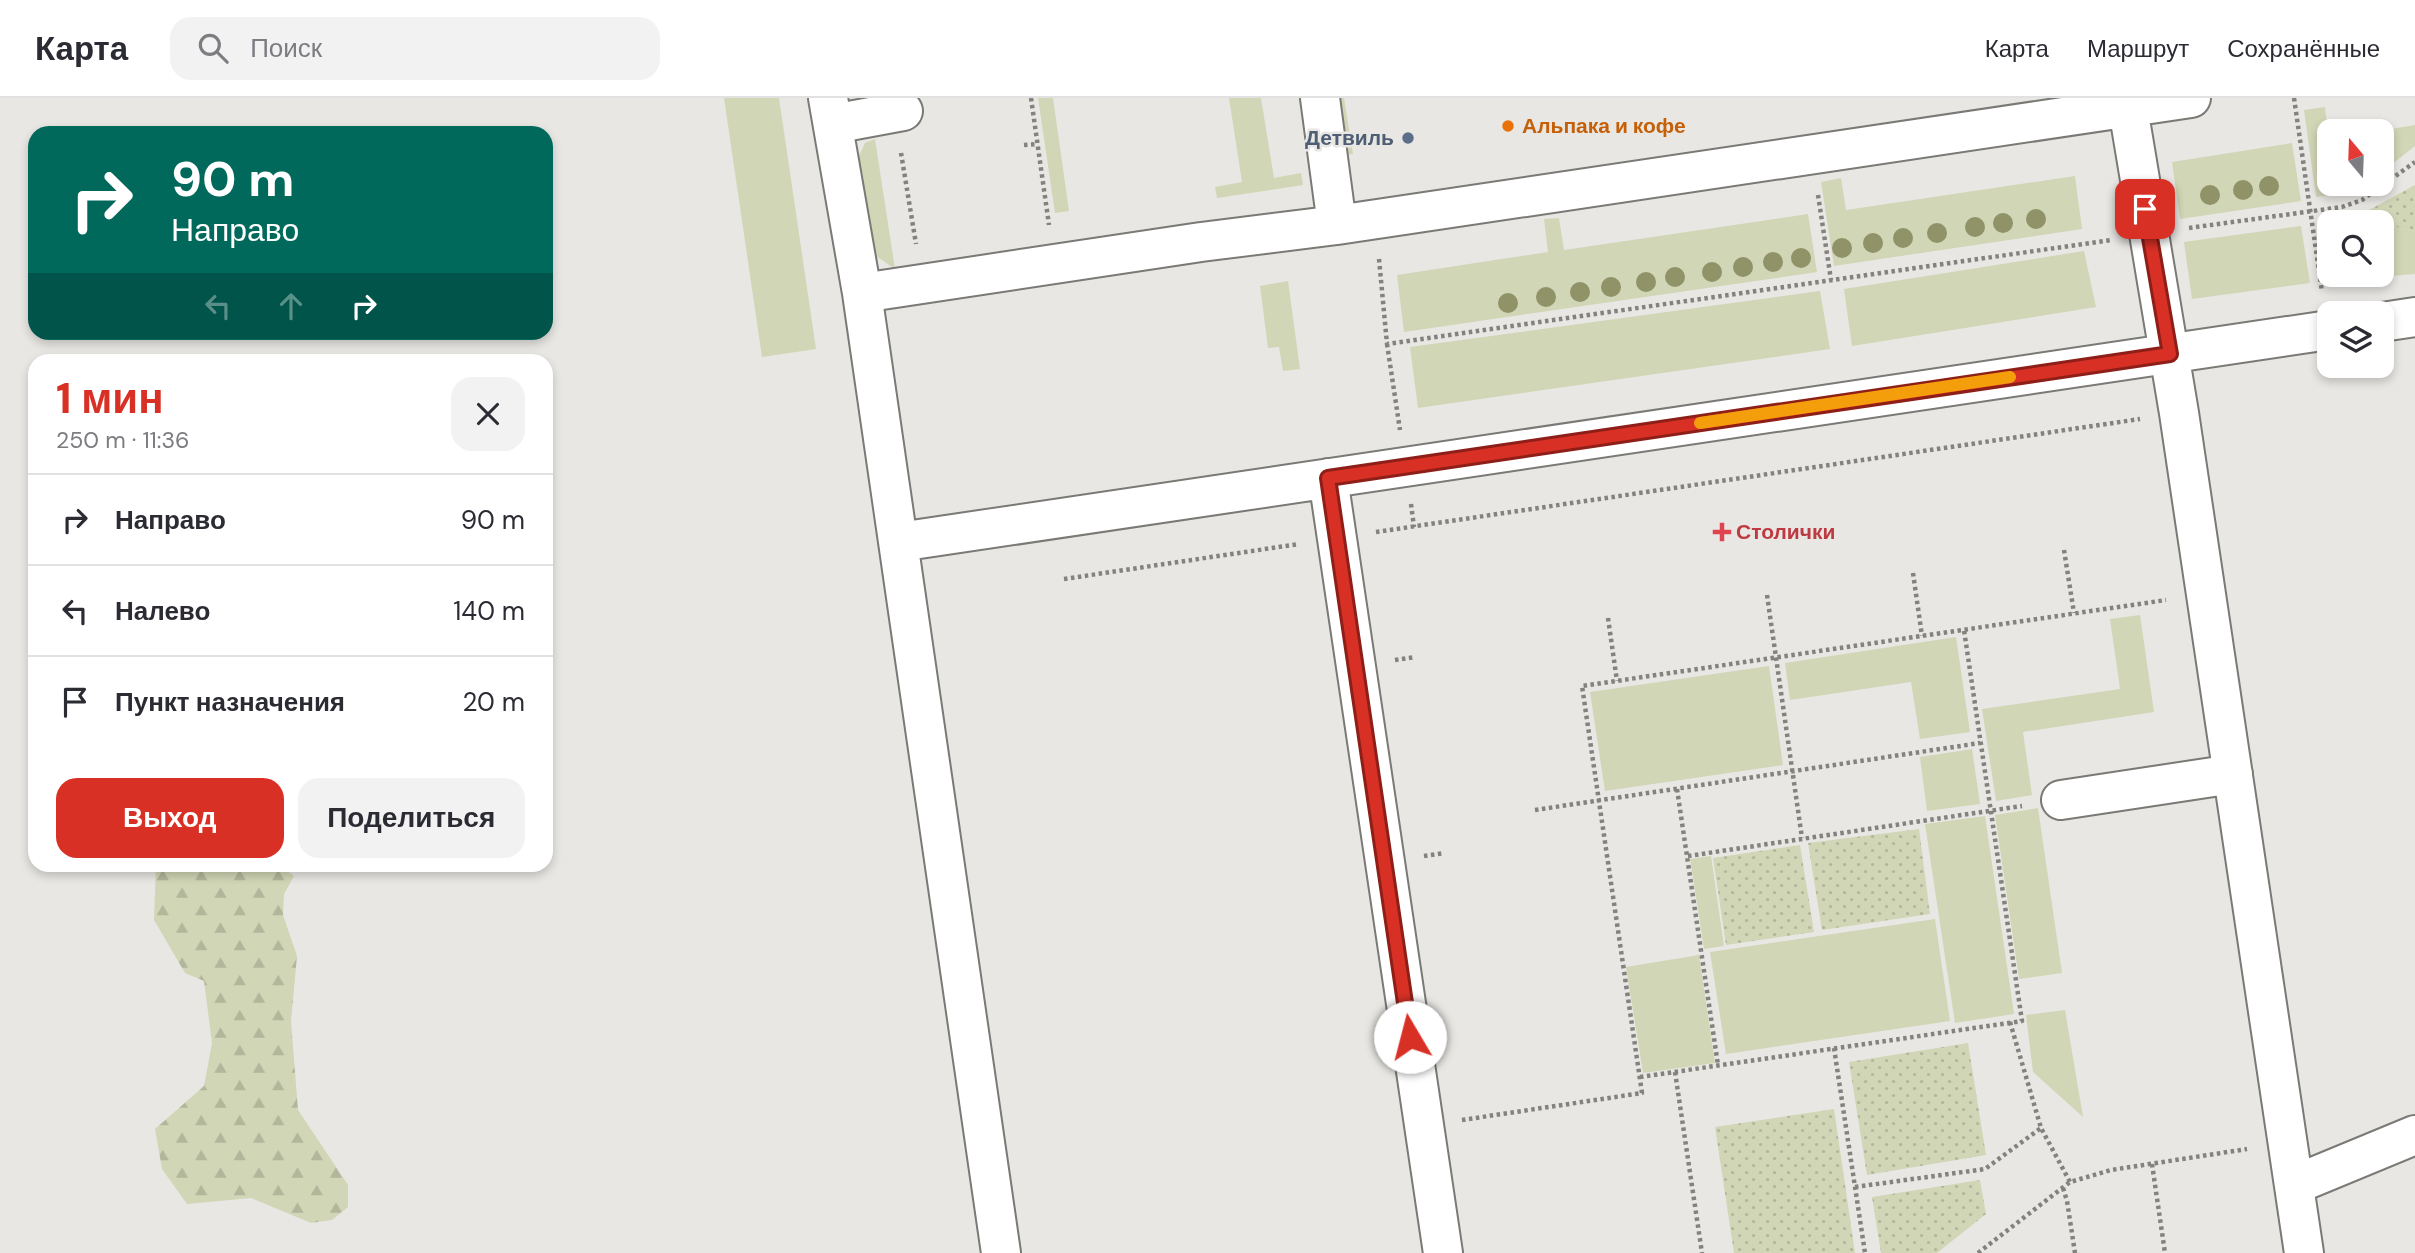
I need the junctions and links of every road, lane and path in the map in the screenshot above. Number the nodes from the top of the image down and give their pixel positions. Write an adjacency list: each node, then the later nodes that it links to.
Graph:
1 (1031, 98): 8 (path)
2 (1320, 98): 14 (lane)
3 (2191, 98): 5 (lane)
4 (2294, 98): 12 (path)
5 (2128, 108): 10 (lane); 15 (lane)
6 (830, 111): 7 (lane); 19 (lane)
7 (898, 112): 18 (path)
8 (1037, 144): 9 (path); 16 (path)
9 (1024, 145)
10 (1811, 154): 13 (lane); 17 (path)
11 (2415, 162): 12 (path)
12 (2309, 211): 15 (path); 20 (path)
13 (1374, 219): 14 (lane); 17 (path)
14 (1337, 225): 16 (lane)
15 (2150, 234): 17 (path); 24 (lane)
16 (1055, 264): 18 (lane)
17 (1831, 280)
18 (922, 283): 19 (lane)
19 (862, 293): 28 (lane)
20 (2322, 293)
21 (2415, 317): 22 (lane)
22 (2394, 320)
23 (2317, 332): 24 (lane)
24 (2170, 354): 25 (lane); 26 (lane)
25 (2179, 413): 27 (path); 32 (lane)
26 (1328, 478): 27 (lane); 28 (lane)
27 (1337, 538): 31 (path); 69 (lane)
28 (899, 542): 68 (lane)
29 (2064, 550): 34 (path)
30 (1913, 573): 37 (path)
31 (1064, 579)
32 (2206, 594): 34 (path); 44 (lane)
33 (1767, 595): 39 (path)
34 (2074, 613): 36 (path)
35 (1608, 618): 41 (path)
36 (1964, 630): 37 (path); 42 (path)
37 (1922, 636): 39 (path)
38 (1415, 657): 40 (path)
39 (1776, 658): 41 (path); 43 (path)
40 (1386, 662)
41 (1617, 681): 47 (path)
42 (1980, 743): 43 (path); 49 (path)
43 (1793, 771): 45 (path); 50 (path)
44 (2233, 774): 46 (lane); 65 (lane)
45 (1677, 789): 47 (path); 52 (path)
46 (2061, 800): 49 (path)
47 (1599, 801): 48 (path); 58 (path)
48 (1535, 810)
49 (1991, 810): 50 (path); 54 (path)
50 (1802, 838): 52 (path)
51 (1444, 853): 53 (path)
52 (1688, 856): 56 (path)
53 (1415, 858)
54 (2010, 1022): 55 (path); 60 (path)
55 (1834, 1048): 56 (path); 66 (path)
56 (1718, 1065): 57 (path)
57 (1675, 1072): 58 (path); 70 (path)
58 (1640, 1077): 59 (path)
59 (1454, 1121)
60 (2041, 1128): 64 (path); 66 (path)
61 (2415, 1135): 65 (lane)
62 (2255, 1148): 63 (path)
63 (2152, 1164): 64 (path); 74 (path)
64 (2070, 1182): 67 (path)
65 (2294, 1185): 75 (lane)
66 (1855, 1187): 71 (path)
67 (2063, 1188): 72 (path); 73 (path)
68 (1001, 1253)
69 (1443, 1253)
70 (1702, 1253)
71 (1865, 1253)
72 (1978, 1253)
73 (2075, 1253)
74 (2165, 1253)
75 (2304, 1253)

